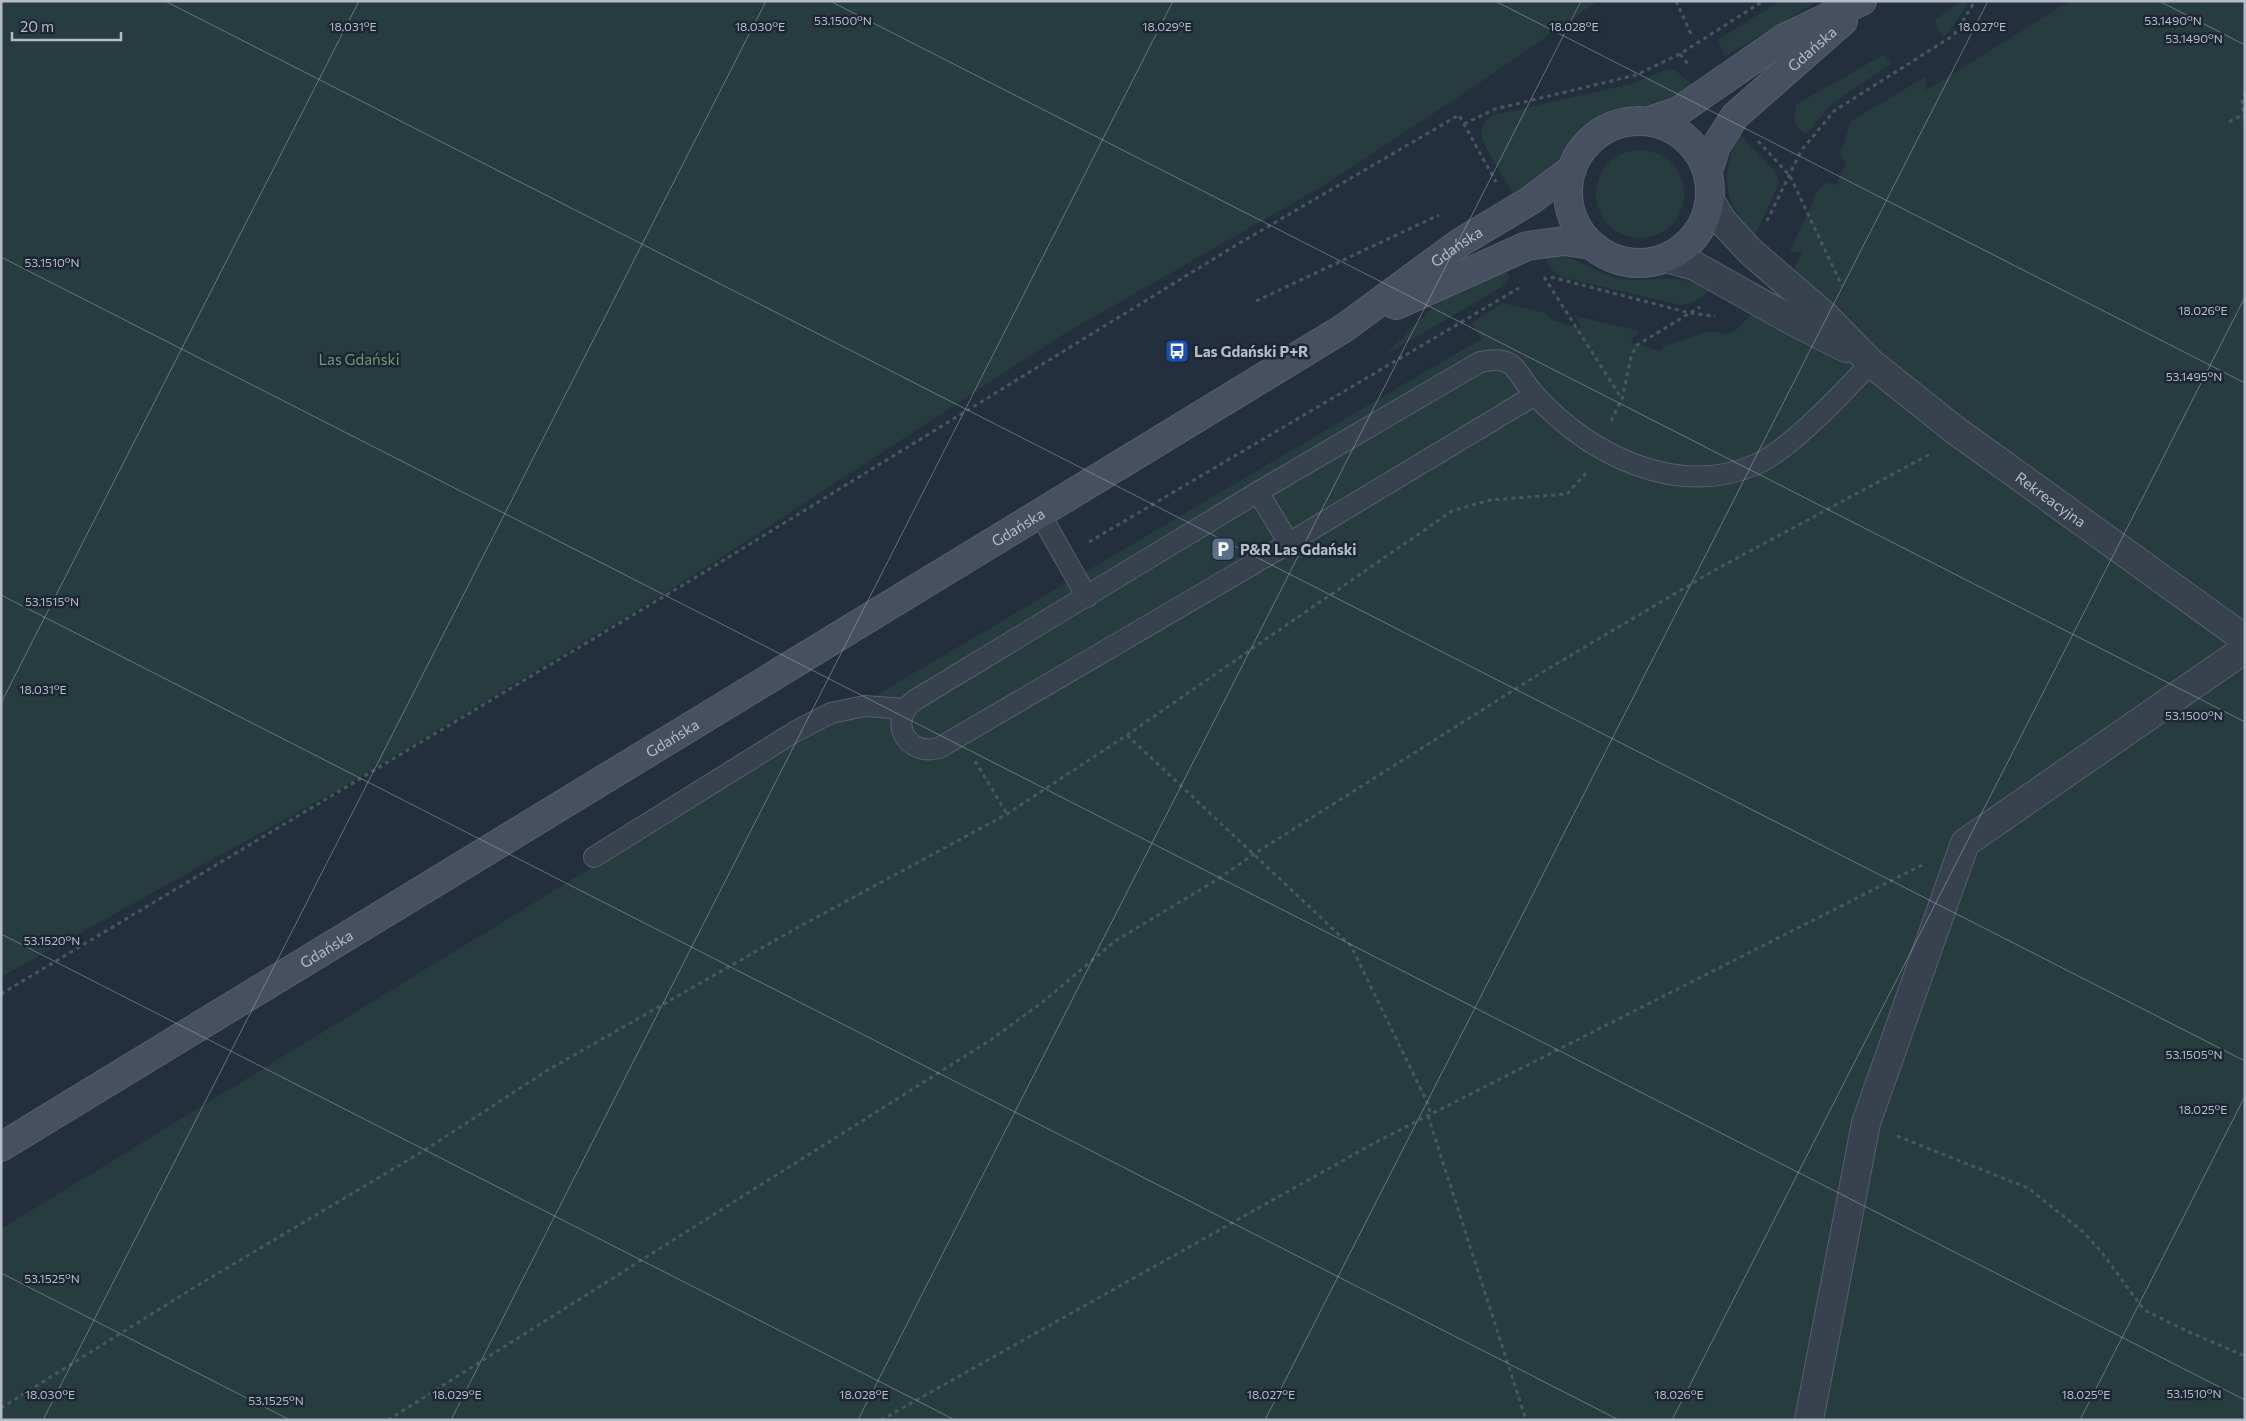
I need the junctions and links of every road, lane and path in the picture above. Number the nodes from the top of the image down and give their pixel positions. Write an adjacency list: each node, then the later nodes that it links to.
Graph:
1 (1676, 1): 6 (path)
2 (1763, 1): 11 (path)
3 (1862, 1): 9 (main road, Gdańska)
4 (1868, 1): 15 (main road, Gdańska)
5 (1975, 1): 16 (path)
6 (1691, 34)
7 (2245, 92): 8 (path)
8 (2244, 114): 10 (path); 12 (path)
9 (1649, 121): 14 (main road); 15 (main road)
10 (2229, 122)
11 (1464, 124): 17 (path); 49 (path)
12 (2245, 128)
13 (1754, 136): 16 (path)
14 (1572, 169): 21 (main road); 28 (main road, Gdańska)
15 (1708, 172): 18 (main road)
16 (1790, 176): 20 (path); 26 (path)
17 (1498, 187)
18 (1710, 201): 22 (main road); 29 (street, Rekreacyjna)
19 (1442, 213): 27 (path)
20 (1765, 225)
21 (1591, 245): 22 (main road); 28 (main road, Gdańska)
22 (1667, 258): 29 (street, Rekreacyjna)
23 (1542, 275): 24 (path); 31 (path); 31 (path)
24 (1535, 279)
25 (1528, 283): 38 (path)
26 (1843, 289)
27 (1256, 301)
28 (1344, 328): 36 (main road, Gdańska)
29 (1865, 359): 30 (lane); 40 (street, Rekreacyjna)
30 (1536, 395): 35 (lane); 37 (lane)
31 (1622, 399): 32 (path)
32 (1611, 421)
33 (1933, 452): 47 (path)
34 (1582, 478): 43 (path)
35 (1258, 492): 37 (lane); 39 (lane)
36 (1040, 514): 38 (lane); 52 (main road, Gdańska)
37 (1289, 543): 44 (lane)
38 (1065, 557): 39 (lane)
39 (1087, 597): 42 (lane)
40 (2245, 639)
41 (2245, 649): 46 (street)
42 (906, 709): 44 (lane); 48 (lane)
43 (1127, 735): 45 (path); 47 (path)
44 (960, 736): 45 (path)
45 (1007, 814): 54 (path)
46 (1965, 843): 50 (path); 51 (street)
47 (1254, 854): 50 (path); 55 (path)
48 (594, 857)
49 (1, 994)
50 (1428, 1116): 56 (path); 57 (path)
51 (1866, 1123): 53 (path); 58 (street)
52 (1, 1146)
53 (2245, 1356)
54 (1, 1408)
55 (388, 1420)
56 (881, 1420)
57 (1526, 1420)
58 (1809, 1420)

